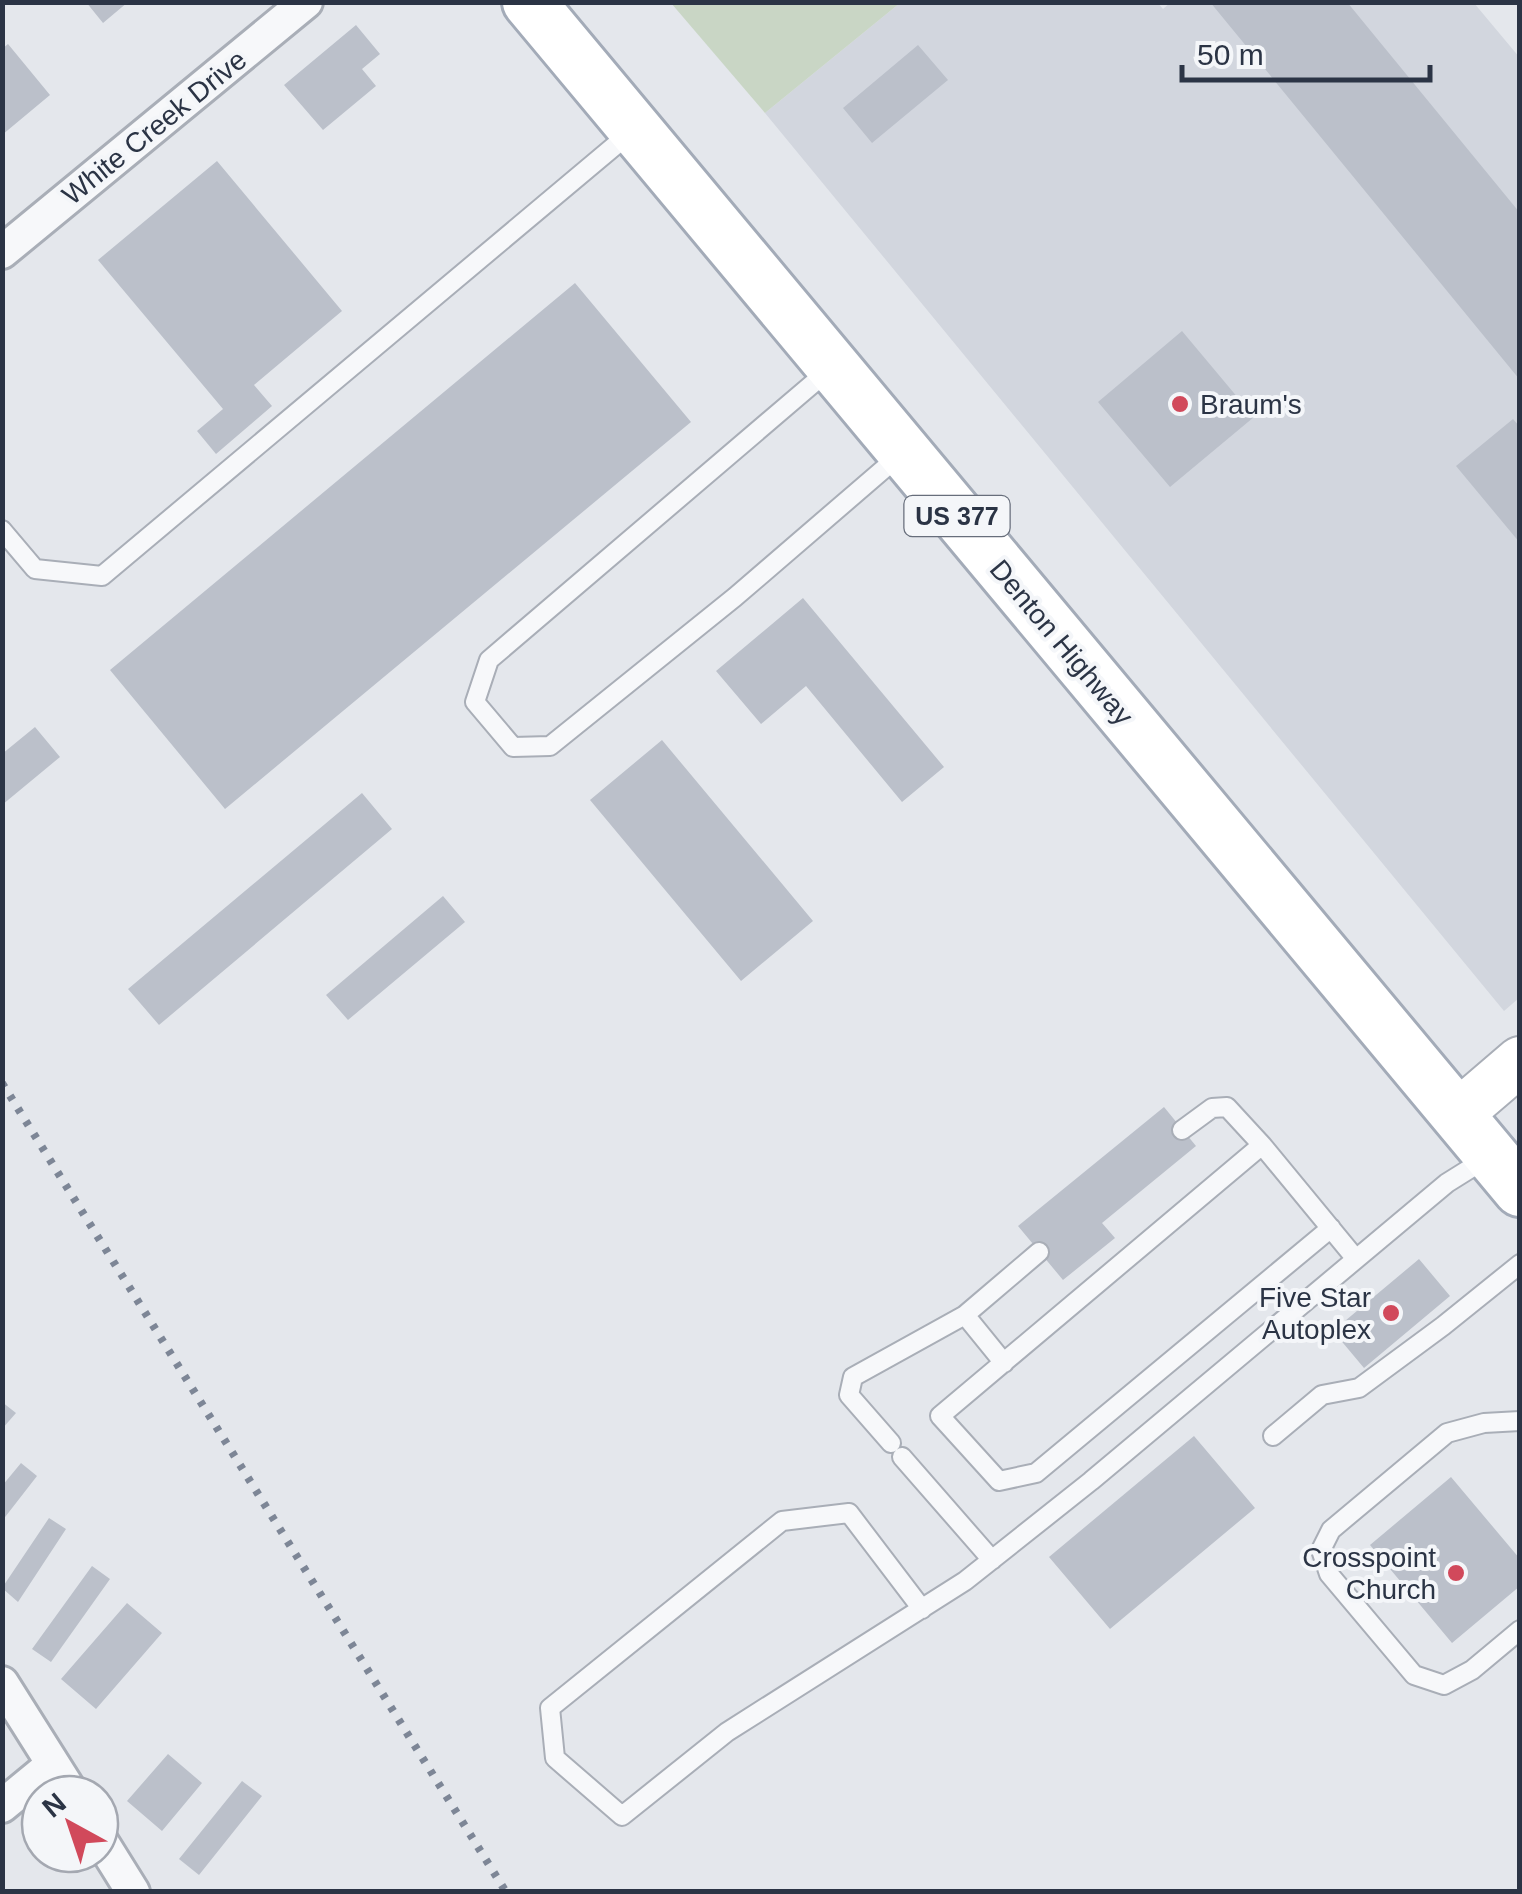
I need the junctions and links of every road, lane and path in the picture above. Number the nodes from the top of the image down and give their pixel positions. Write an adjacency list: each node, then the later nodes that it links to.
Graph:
1 (306, 2): 4 (street, White Creek Drive)
2 (529, 2): 3 (main road, Denton Highway / US 377)
3 (634, 129): 5 (main road, Denton Highway / US 377); 7 (lane)
4 (2, 252)
5 (833, 367): 6 (main road, Denton Highway / US 377); 6 (lane)
6 (904, 452): 9 (main road, Denton Highway / US 377)
7 (2, 530)
8 (1520, 1062): 9 (street)
9 (1456, 1115): 12 (main road, Denton Highway / US 377)
10 (1182, 1130): 11 (lane)
11 (1262, 1144): 13 (lane); 18 (lane)
12 (1510, 1160): 15 (lane)
13 (1331, 1228): 15 (lane); 18 (lane)
14 (1039, 1252): 17 (lane)
15 (1356, 1259): 21 (lane)
16 (1520, 1264): 20 (lane)
17 (965, 1315): 18 (lane); 21 (lane)
18 (1004, 1363)
19 (1520, 1421): 23 (lane)
20 (1273, 1436)
21 (992, 1560): 22 (lane)
22 (922, 1609): 22 (lane)
23 (1520, 1630)
24 (2, 1683): 25 (street)
25 (53, 1764): 26 (street); 27 (street)
26 (59, 1774)
27 (2, 1806)

